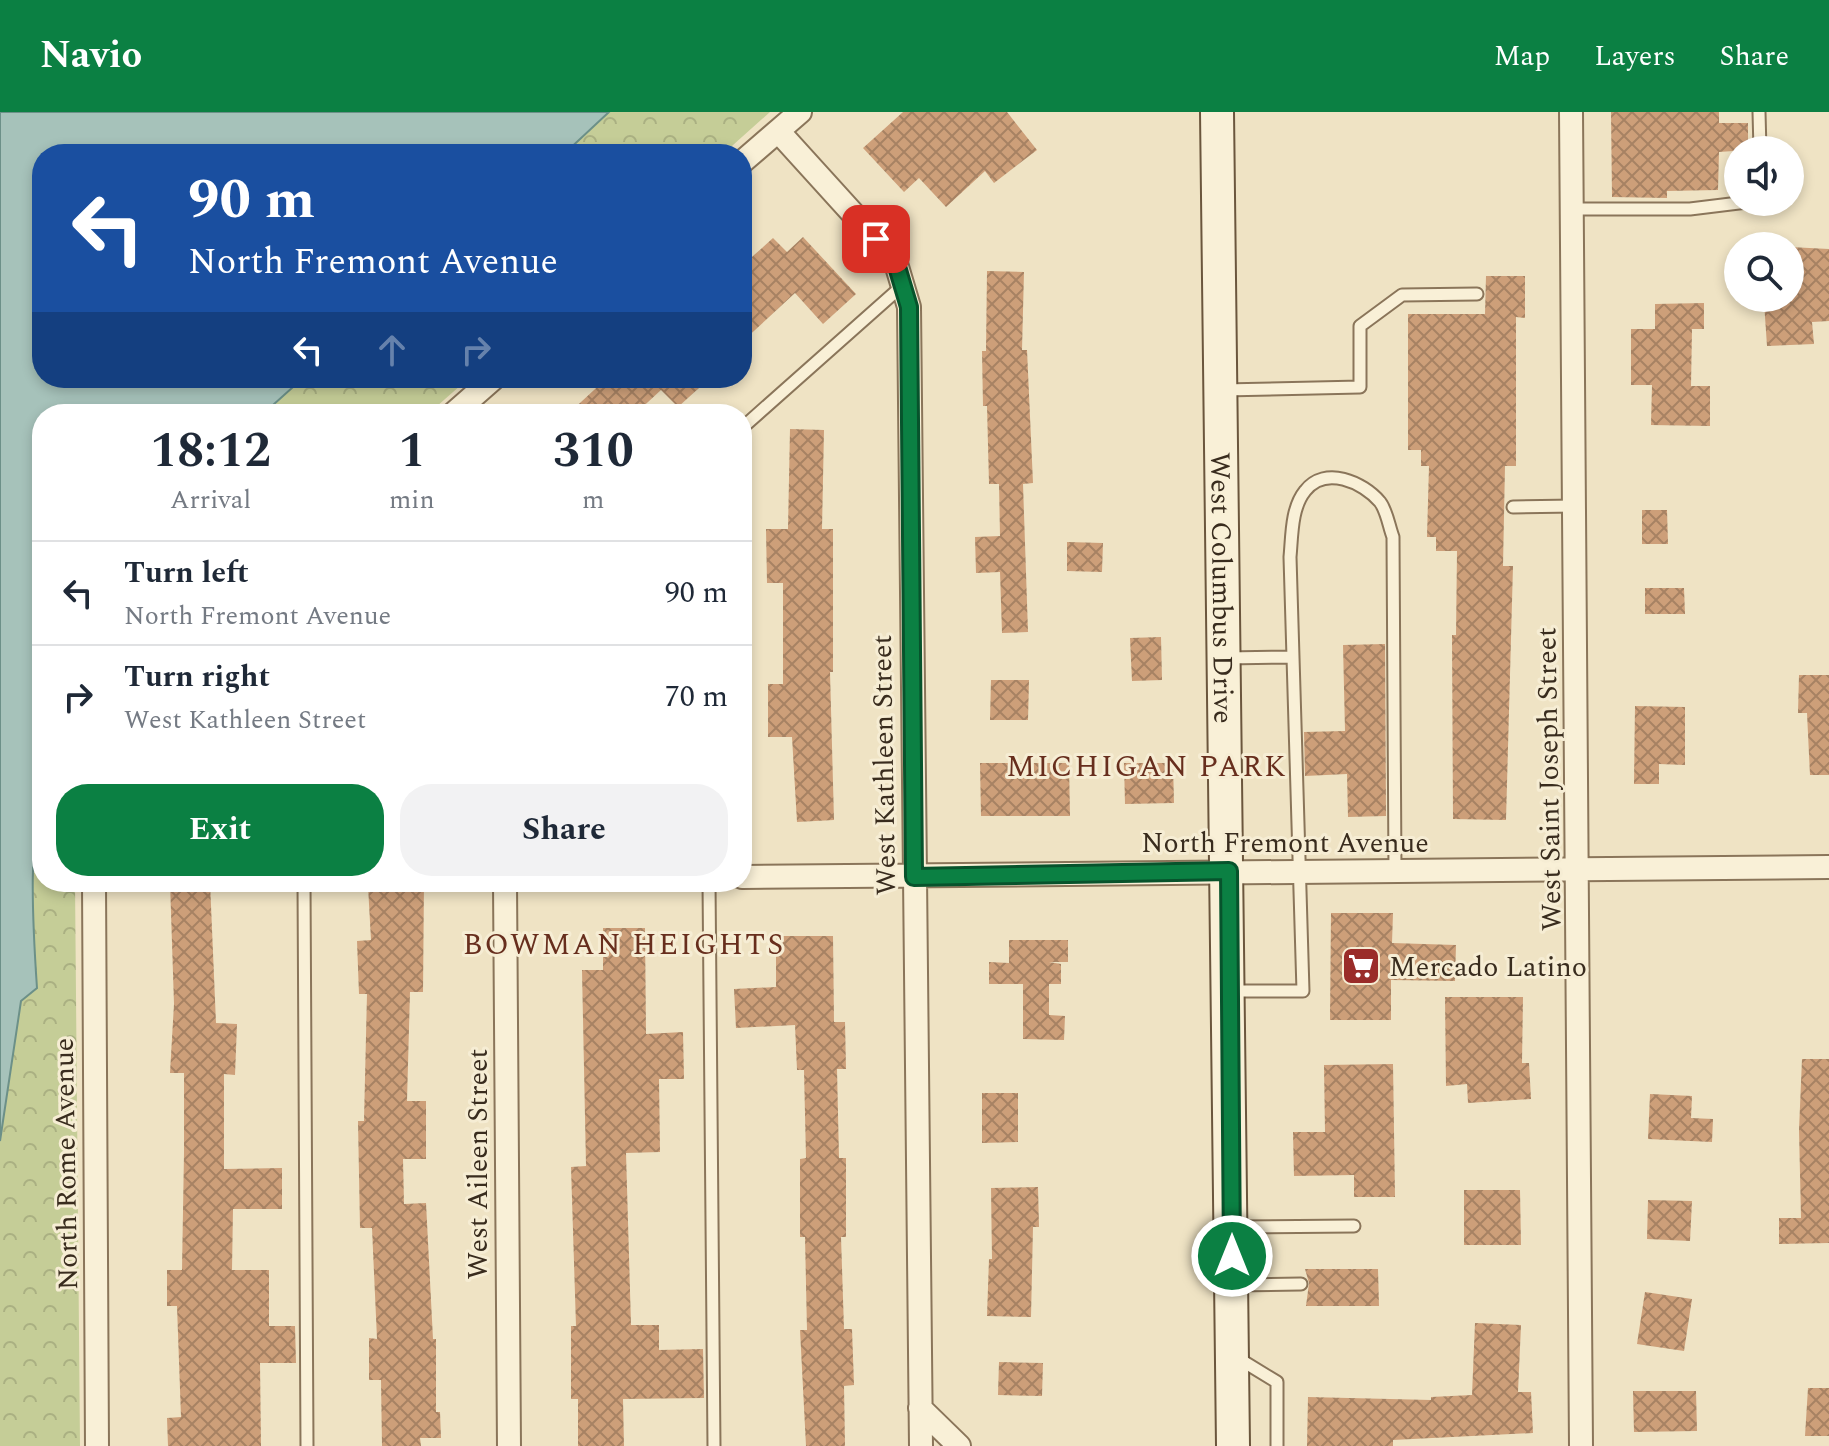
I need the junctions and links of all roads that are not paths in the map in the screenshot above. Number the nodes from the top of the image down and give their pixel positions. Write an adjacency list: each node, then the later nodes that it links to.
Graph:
1 (800, 112): 5 (street)
2 (1217, 112): 13 (main road, West Columbus Drive)
3 (1571, 112): 9 (street, West Saint Joseph Street)
4 (1759, 112): 6 (lane)
5 (778, 131): 7 (street); 10 (street, West Kathleen Street)
6 (1760, 136)
7 (752, 153)
8 (1724, 205): 9 (lane)
9 (1573, 209): 16 (street, West Saint Joseph Street)
10 (903, 286): 15 (lane); 26 (street, West Kathleen Street)
11 (1477, 294): 13 (lane)
12 (483, 388): 14 (street)
13 (1222, 390): 19 (main road, West Columbus Drive)
14 (464, 404)
15 (752, 419)
16 (1576, 506): 17 (lane); 24 (street, West Saint Joseph Street)
17 (1513, 507)
18 (1293, 657): 19 (lane); 22 (lane); 23 (lane)
19 (1225, 658): 21 (main road, West Columbus Drive)
20 (1829, 867): 24 (street, North Fremont Avenue)
21 (1229, 871): 22 (street, North Fremont Avenue); 26 (street, North Fremont Avenue); 31 (main road, West Columbus Drive)
22 (1301, 871): 23 (street, North Fremont Avenue); 31 (lane)
23 (1395, 872): 24 (street, North Fremont Avenue)
24 (1580, 872): 46 (street, West Saint Joseph Street)
25 (752, 877): 26 (street, North Fremont Avenue)
26 (914, 877): 37 (street, West Kathleen Street)
27 (94, 892): 38 (street, North Rome Avenue)
28 (304, 892): 39 (lane)
29 (505, 892): 40 (street, West Aileen Street)
30 (709, 892): 41 (lane)
31 (1230, 991): 33 (main road, West Columbus Drive)
32 (1354, 1226): 33 (lane)
33 (1232, 1227): 35 (main road, West Columbus Drive)
34 (1301, 1284): 35 (lane)
35 (1232, 1285): 36 (main road, West Columbus Drive)
36 (1233, 1355): 44 (main road, West Columbus Drive); 45 (lane)
37 (920, 1408): 42 (street, West Kathleen Street); 43 (street)
38 (97, 1446)
39 (307, 1446)
40 (509, 1446)
41 (714, 1446)
42 (921, 1446)
43 (959, 1446)
44 (1233, 1446)
45 (1277, 1446)
46 (1581, 1446)

